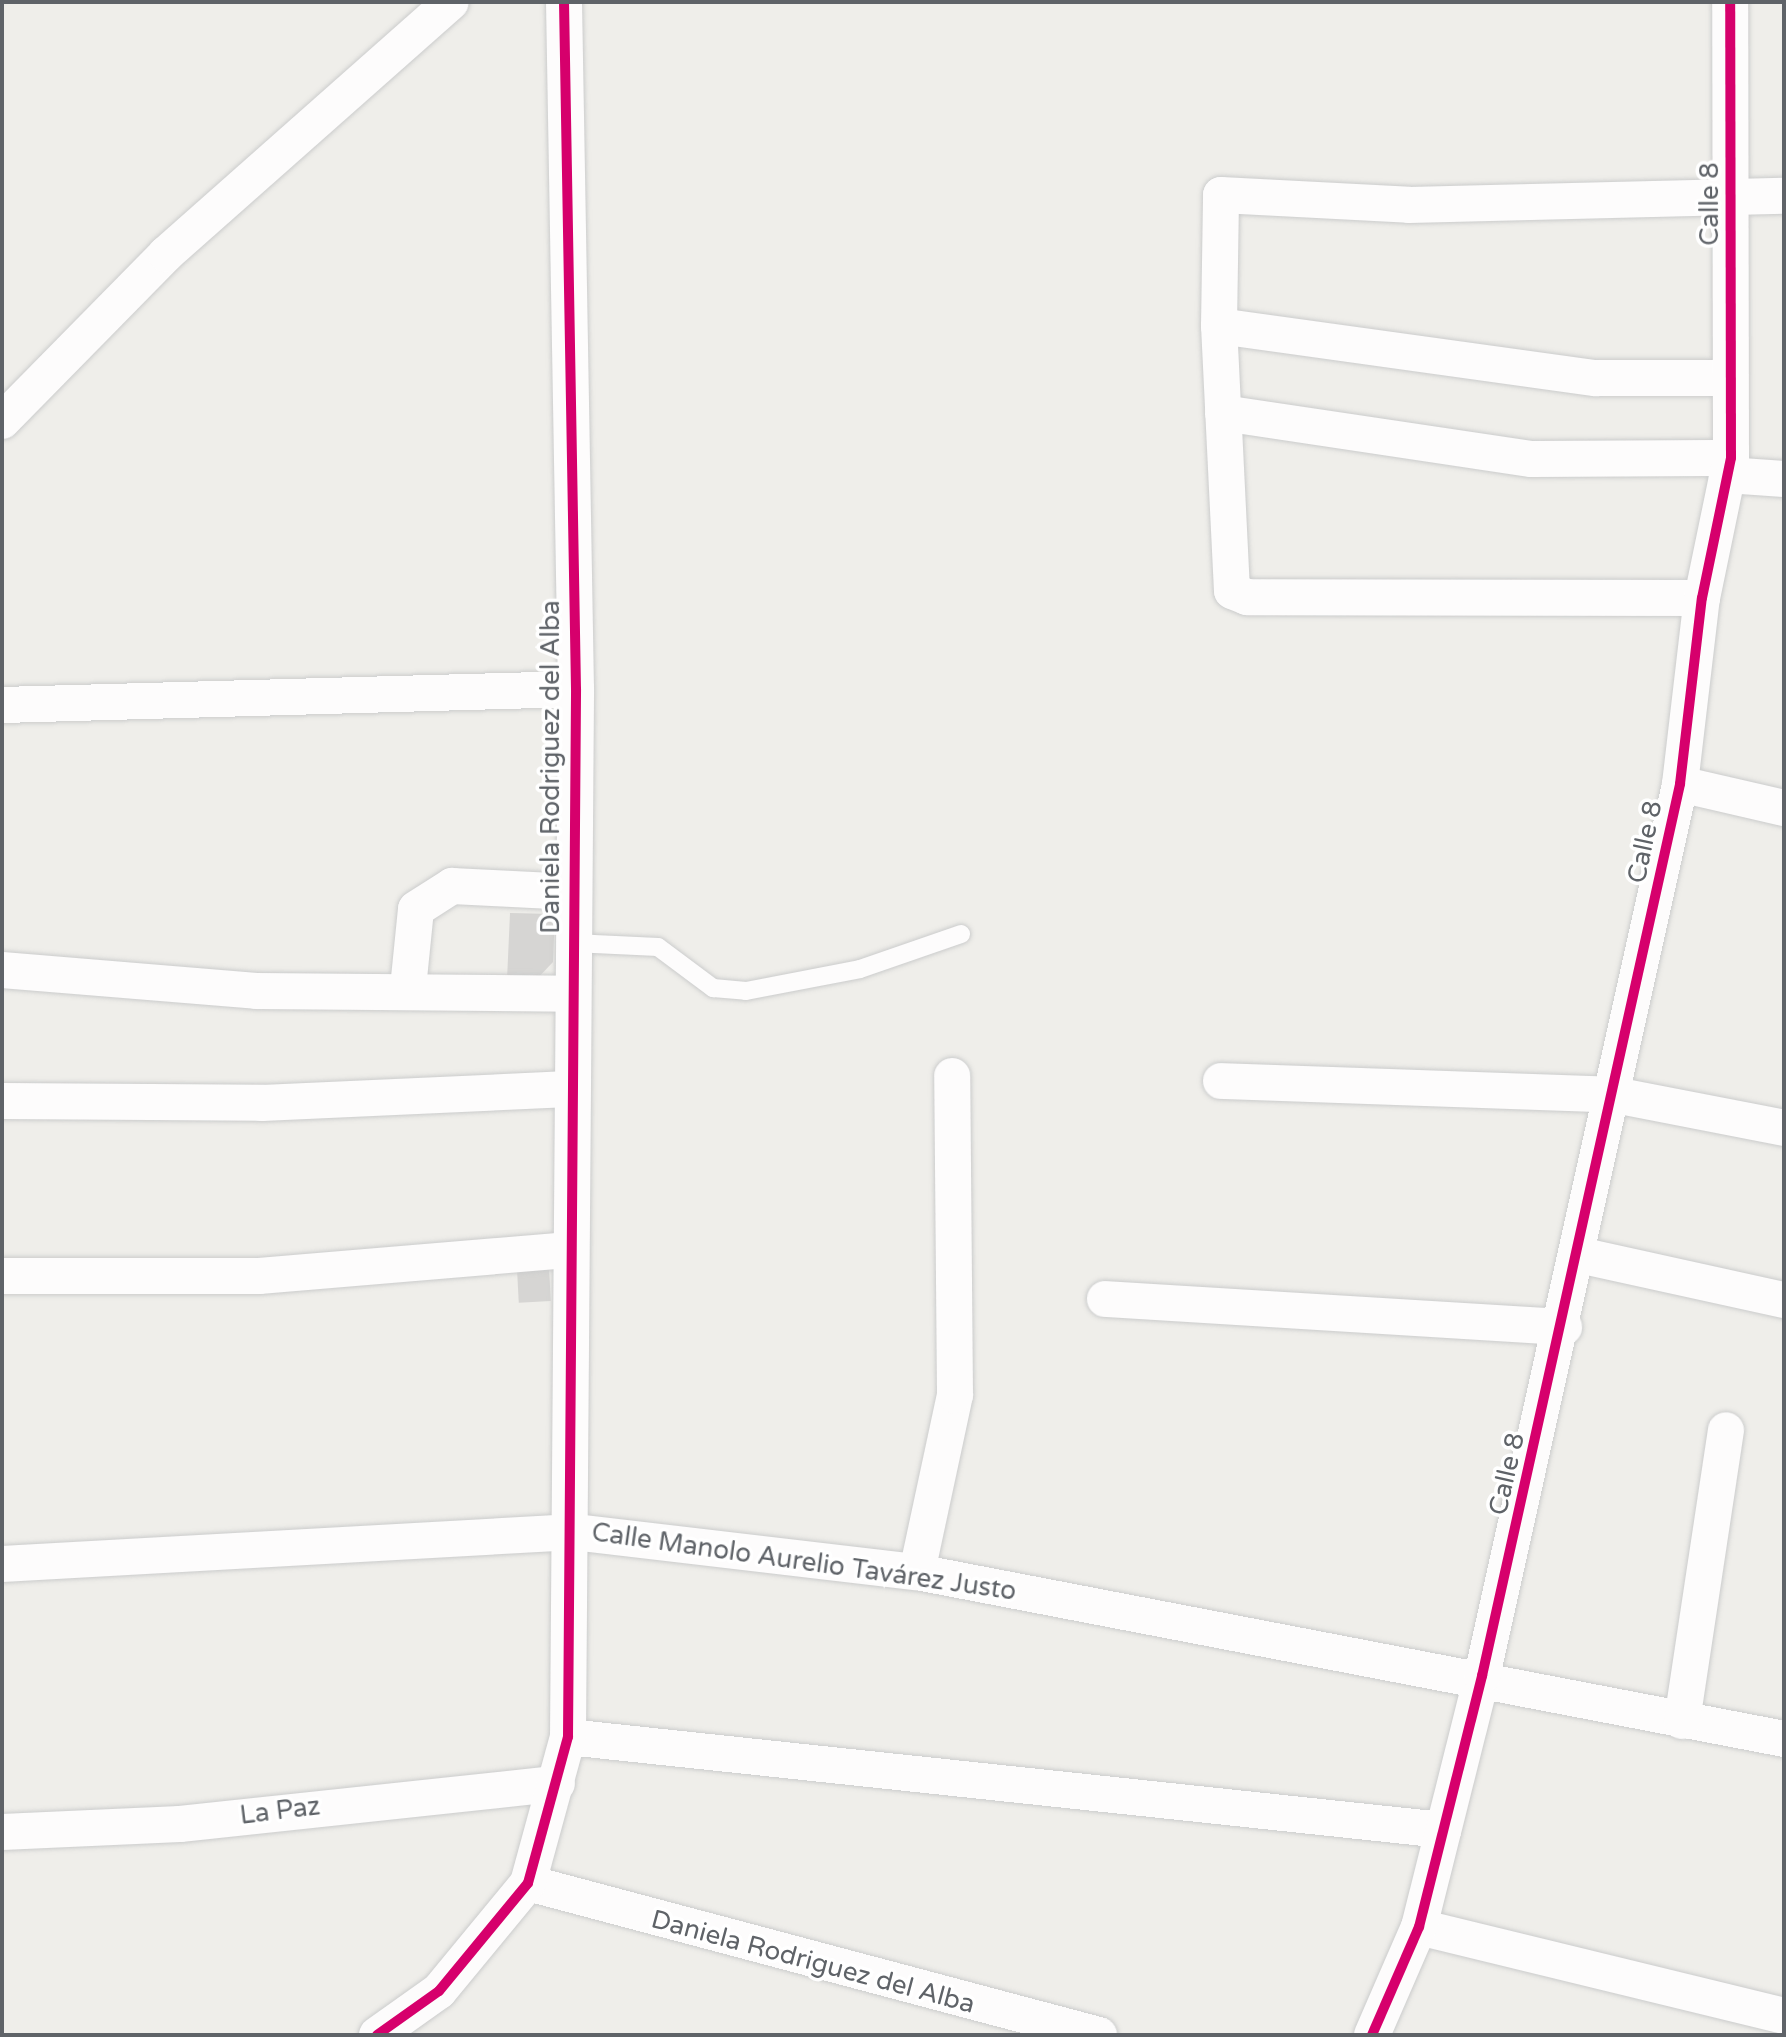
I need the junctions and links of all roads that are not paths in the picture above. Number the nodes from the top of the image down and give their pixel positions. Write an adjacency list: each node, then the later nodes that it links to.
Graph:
1 (451, 2): 9 (street)
2 (564, 2): 13 (street, Daniela Rodriguez del Alba)
3 (1730, 2): 5 (street, Calle 8)
4 (1784, 196): 5 (street)
5 (1733, 202): 6 (street); 7 (street, Calle 8)
6 (1219, 326): 7 (street); 8 (street)
7 (1730, 378): 10 (street, Calle 8)
8 (1223, 413): 10 (street); 12 (street)
9 (2, 421)
10 (1729, 467): 11 (street); 12 (street, Calle 8)
11 (1784, 479)
12 (1702, 598): 15 (street, Calle 8)
13 (576, 689): 14 (street); 17 (street, Daniela Rodriguez del Alba)
14 (2, 705)
15 (1680, 784): 16 (street); 26 (street, Calle 8)
16 (1784, 808)
17 (573, 892): 19 (street, Daniela Rodriguez del Alba); 21 (street)
18 (961, 934): 19 (lane)
19 (573, 943): 22 (street, Daniela Rodriguez del Alba)
20 (2, 970): 21 (street)
21 (408, 988): 22 (street)
22 (572, 994): 25 (street, Daniela Rodriguez del Alba)
23 (952, 1076): 38 (street)
24 (1221, 1081): 26 (street)
25 (569, 1089): 27 (street); 29 (street, Daniela Rodriguez del Alba)
26 (1615, 1095): 28 (street); 30 (street, Calle 8)
27 (2, 1101)
28 (1784, 1128)
29 (570, 1250): 31 (street); 36 (street, Daniela Rodriguez del Alba)
30 (1579, 1255): 33 (street); 34 (street, Calle 8)
31 (2, 1276)
32 (1105, 1299): 34 (street)
33 (1784, 1300)
34 (1564, 1327): 39 (street, Calle 8)
35 (1726, 1430): 40 (street)
36 (574, 1532): 37 (street, Calle Manolo Aurelio Tavárez Justo); 38 (street, Calle Manolo Aurelio Tavárez Justo); 41 (street, Daniela Rodriguez del Alba)
37 (2, 1564)
38 (917, 1572): 39 (street, Calle Manolo Aurelio Tavárez Justo)
39 (1482, 1676): 40 (street, Calle Manolo Aurelio Tavárez Justo); 44 (street, Calle 8)
40 (1682, 1721): 42 (street, Calle Manolo Aurelio Tavárez Justo)
41 (568, 1737): 43 (street, Daniela Rodriguez del Alba); 44 (street)
42 (1784, 1739)
43 (557, 1784): 45 (street, La Paz); 46 (street, Daniela Rodriguez del Alba)
44 (1443, 1830): 47 (street, Calle 8)
45 (2, 1832)
46 (528, 1883): 49 (street); 50 (street, Daniela Rodriguez del Alba)
47 (1419, 1927): 48 (street); 51 (street, Calle 8)
48 (1784, 2016)
49 (377, 2035)
50 (1099, 2035)
51 (1372, 2035)

